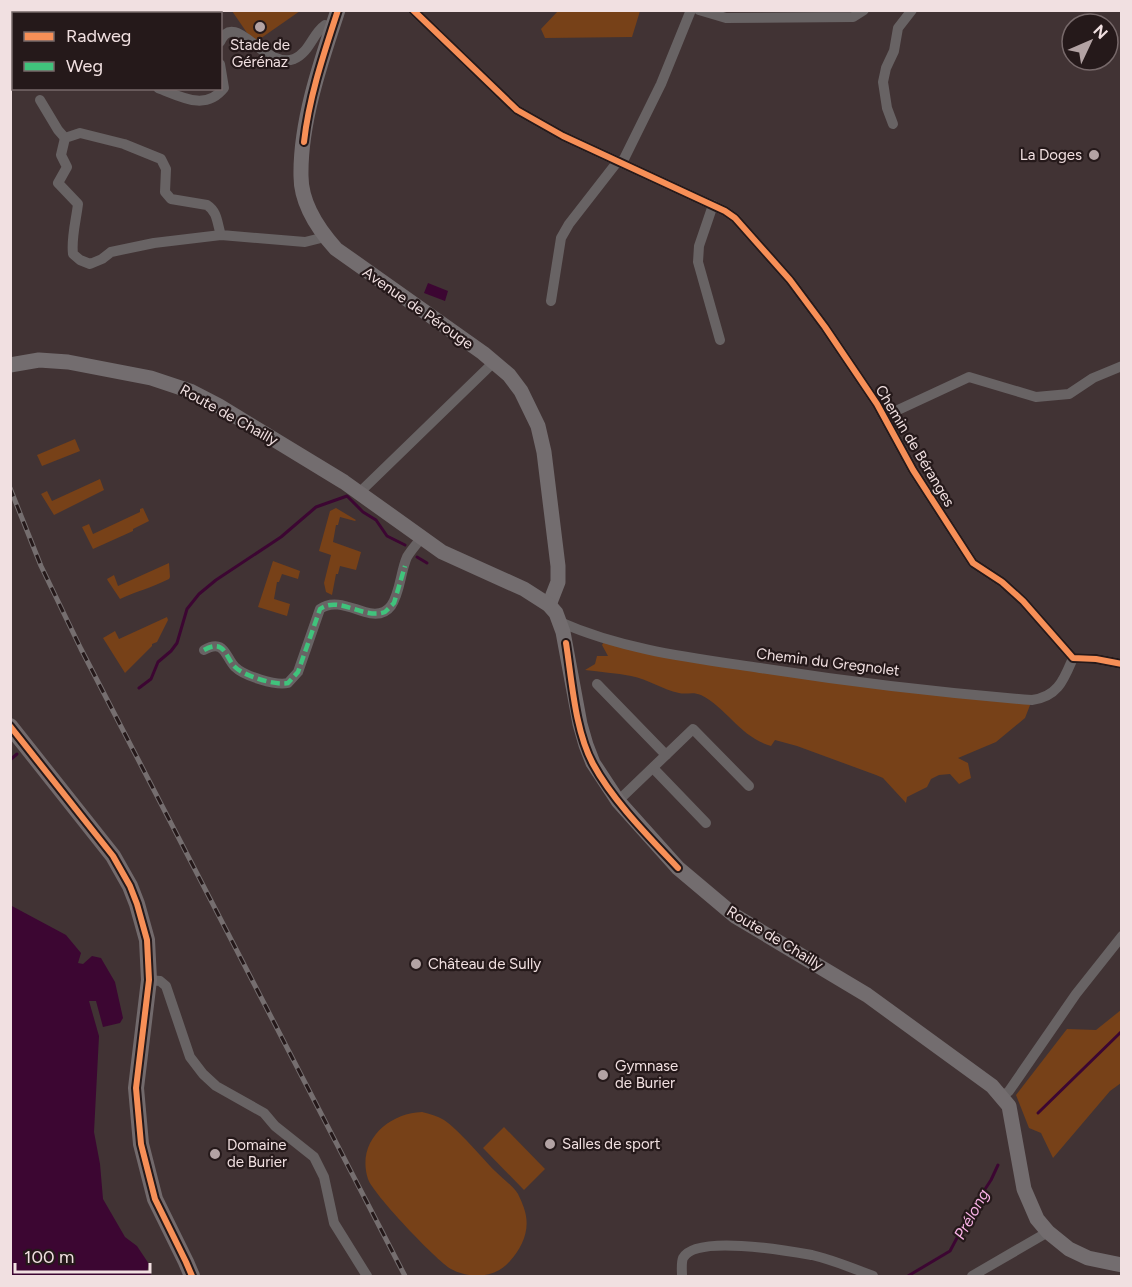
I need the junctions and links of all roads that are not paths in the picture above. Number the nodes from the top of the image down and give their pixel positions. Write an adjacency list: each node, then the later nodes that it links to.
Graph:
1 (338, 10): 7 (street, Avenue de Pérouge)
2 (413, 10): 14 (street, Chemin de Béranges)
3 (692, 10): 14 (street)
4 (699, 10): 5 (street)
5 (864, 10)
6 (912, 10): 12 (street)
7 (333, 27): 8 (street); 17 (street, Avenue de Pérouge)
8 (222, 39)
9 (222, 76): 10 (street)
10 (162, 90)
11 (40, 100): 13 (street)
12 (893, 124)
13 (65, 138): 16 (street); 16 (street)
14 (620, 162): 15 (street, Chemin de Béranges); 18 (street)
15 (713, 206): 19 (street); 23 (street, Chemin de Béranges)
16 (221, 235): 17 (street)
17 (325, 237): 20 (street, Avenue de Pérouge)
18 (551, 300)
19 (720, 340)
20 (494, 362): 24 (street); 26 (street, Avenue de Pérouge)
21 (10, 364): 24 (street, Route de Chailly)
22 (1122, 366): 23 (street)
23 (885, 416): 29 (street, Chemin de Béranges)
24 (360, 492): 25 (street, Route de Chailly)
25 (421, 538): 26 (street, Route de Chailly); 28 (street)
26 (549, 605): 27 (street, Route de Chailly)
27 (560, 622): 29 (street, Chemin du Gregnolet); 36 (street, Route de Chailly)
28 (204, 650)
29 (1073, 658): 30 (street)
30 (1122, 663)
31 (597, 684): 33 (street)
32 (10, 726): 39 (main road)
33 (666, 755): 34 (street); 35 (street)
34 (653, 768): 36 (street); 37 (street)
35 (749, 786)
36 (618, 801): 40 (street, Route de Chailly)
37 (706, 823)
38 (1122, 936): 40 (street)
39 (149, 980): 43 (main road); 44 (street)
40 (1002, 1097): 41 (street, Route de Chailly)
41 (1048, 1232): 42 (street, Route de Chailly); 47 (street)
42 (1122, 1265)
43 (192, 1276)
44 (367, 1276)
45 (682, 1276): 46 (street)
46 (873, 1276)
47 (972, 1276)

